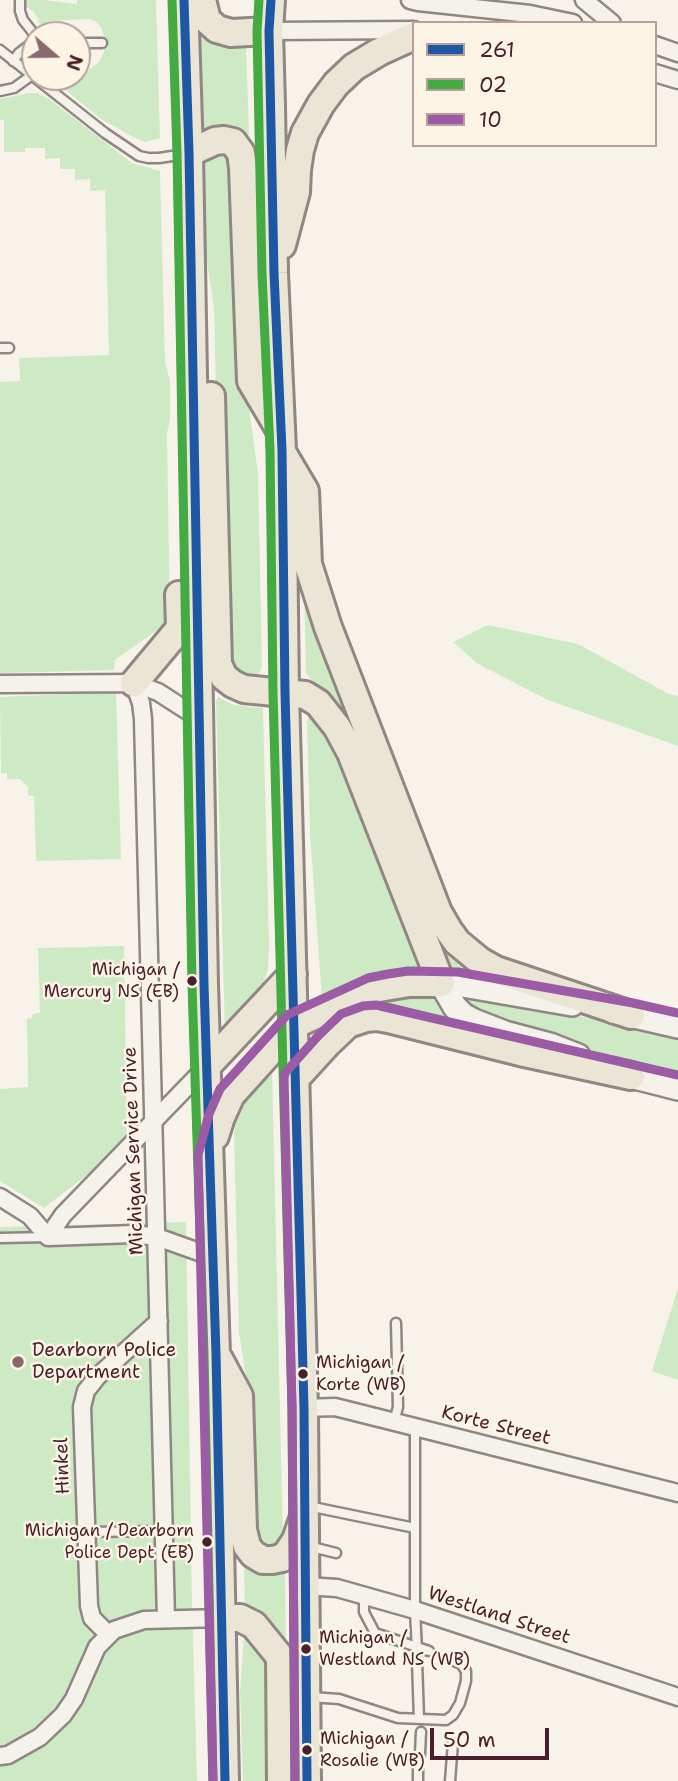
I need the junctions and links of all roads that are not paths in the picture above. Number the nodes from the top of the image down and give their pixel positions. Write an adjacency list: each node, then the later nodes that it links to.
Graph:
1 (20, 0): 8 (lane)
2 (184, 0): 27 (main road)
3 (202, 0): 12 (main road)
4 (271, 0): 12 (main road)
5 (410, 0): 7 (street)
6 (584, 0): 10 (street)
7 (531, 12): 9 (street)
8 (24, 21)
9 (565, 21)
10 (610, 21)
11 (412, 30): 12 (street)
12 (269, 31): 28 (main road)
13 (412, 37): 28 (main road)
14 (91, 43): 15 (lane)
15 (102, 43)
16 (657, 46): 19 (street)
17 (0, 50): 20 (lane)
18 (21, 51): 20 (lane)
19 (678, 53)
20 (13, 61): 21 (lane)
21 (21, 67)
22 (657, 74): 23 (street)
23 (678, 80)
24 (21, 83): 25 (lane)
25 (0, 91)
26 (52, 91): 27 (lane)
27 (189, 153): 29 (main road); 30 (main road)
28 (274, 273): 30 (main road)
29 (191, 286): 31 (main road); 34 (main road)
30 (281, 441): 34 (main road); 38 (main road)
31 (194, 476): 32 (main road); 35 (main road)
32 (134, 683): 33 (street); 35 (street); 45 (street, Michigan Service Drive)
33 (0, 684)
34 (285, 692): 36 (main road); 37 (main road)
35 (200, 719): 41 (main road)
36 (293, 974): 39 (main road); 41 (main road)
37 (441, 983): 38 (street); 39 (main road); 42 (street)
38 (631, 1015): 40 (street)
39 (294, 1025): 43 (main road); 46 (main road)
40 (678, 1026)
41 (207, 1066): 45 (street); 46 (main road)
42 (631, 1076): 43 (main road); 44 (street)
43 (296, 1078): 55 (main road)
44 (678, 1088)
45 (154, 1122): 48 (street); 49 (street, Michigan Service Drive)
46 (210, 1155): 51 (main road)
47 (0, 1197): 48 (street)
48 (48, 1237): 49 (street); 50 (lane)
49 (157, 1237): 51 (street); 52 (street, Michigan Service Drive)
50 (0, 1238)
51 (213, 1256): 54 (main road)
52 (159, 1321): 61 (street, Michigan Service Drive); 62 (street, Hinkel)
53 (396, 1323): 56 (lane)
54 (216, 1354): 59 (main road); 68 (main road)
55 (303, 1408): 56 (street, Korte Street); 59 (main road)
56 (394, 1422): 57 (street, Korte Street)
57 (415, 1427): 58 (street, Korte Street); 60 (lane)
58 (678, 1493)
59 (304, 1510): 60 (lane); 63 (main road)
60 (415, 1528): 67 (lane)
61 (164, 1531): 62 (lane); 69 (street, Michigan Service Drive)
62 (86, 1532): 70 (street, Hinkel)
63 (304, 1545): 64 (lane); 65 (main road)
64 (336, 1553)
65 (305, 1586): 66 (street, Westland Street); 75 (main road)
66 (364, 1597): 67 (street, Westland Street); 71 (lane)
67 (415, 1610): 71 (lane); 76 (street, Westland Street)
68 (222, 1618): 69 (street); 81 (main road); 82 (main road)
69 (166, 1619): 70 (street)
70 (111, 1632): 80 (street)
71 (417, 1649): 72 (lane)
72 (429, 1651)
73 (447, 1658): 77 (lane)
74 (417, 1661): 77 (lane)
75 (307, 1697): 77 (lane); 83 (main road)
76 (678, 1697)
77 (419, 1719)
78 (421, 1732): 84 (lane)
79 (453, 1743): 85 (lane)
80 (0, 1756)
81 (225, 1781)
82 (281, 1781)
83 (307, 1781)
84 (418, 1781)
85 (450, 1781)

